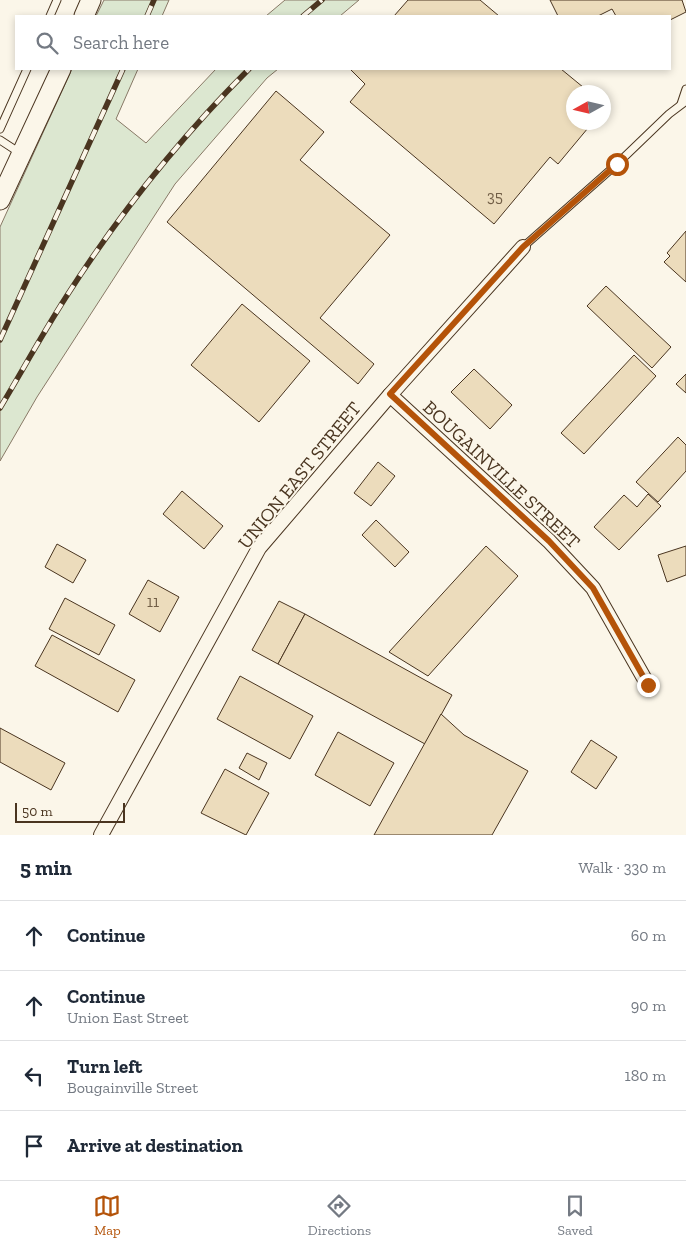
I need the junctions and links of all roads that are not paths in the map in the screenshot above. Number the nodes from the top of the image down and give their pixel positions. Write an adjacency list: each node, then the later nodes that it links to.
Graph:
1 (57, 0): 3 (lane)
2 (91, 0): 4 (main road)
3 (50, 15)
4 (84, 15)
5 (27, 70): 9 (lane)
6 (61, 70): 11 (main road)
7 (686, 89): 8 (lane)
8 (684, 102): 13 (lane)
9 (0, 129)
10 (0, 140): 11 (lane)
11 (22, 155): 12 (main road)
12 (0, 200)
13 (523, 247): 14 (street, UNION EAST STREET)
14 (390, 394): 15 (street, BOUGAINVILLE STREET); 16 (street, UNION EAST STREET)
15 (648, 685)
16 (101, 835)

